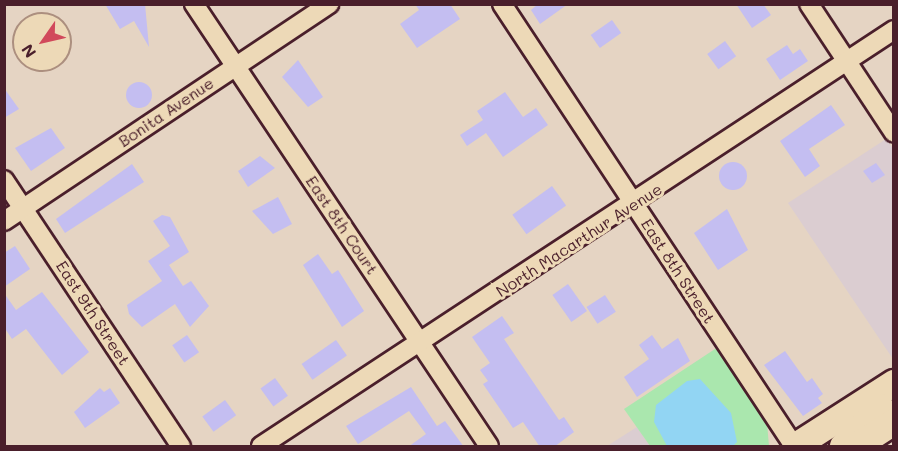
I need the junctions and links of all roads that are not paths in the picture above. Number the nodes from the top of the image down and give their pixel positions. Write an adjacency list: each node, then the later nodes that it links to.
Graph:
1 (194, 4): 7 (street, East 8th Court)
2 (329, 4): 7 (street, Bonita Avenue)
3 (502, 4): 10 (street, East 8th Street)
4 (809, 4): 6 (street)
5 (894, 30): 6 (street, North Macarthur Avenue)
6 (846, 60): 8 (street); 10 (street, North Macarthur Avenue)
7 (236, 65): 11 (street, Bonita Avenue); 13 (street, East 8th Court)
8 (894, 132)
9 (4, 180): 11 (street, East 9th Street)
10 (634, 204): 13 (street, North Macarthur Avenue); 20 (street, East 8th Street)
11 (24, 208): 12 (street, Bonita Avenue); 17 (street, East 9th Street)
12 (4, 221)
13 (420, 342): 18 (street, North Macarthur Avenue); 19 (street, East 8th Court)
14 (894, 383): 20 (main road)
15 (894, 399): 21 (main road)
16 (894, 422): 22 (main road)
17 (181, 447)
18 (261, 447)
19 (489, 447)
20 (795, 447)
21 (843, 447)
22 (856, 447)

